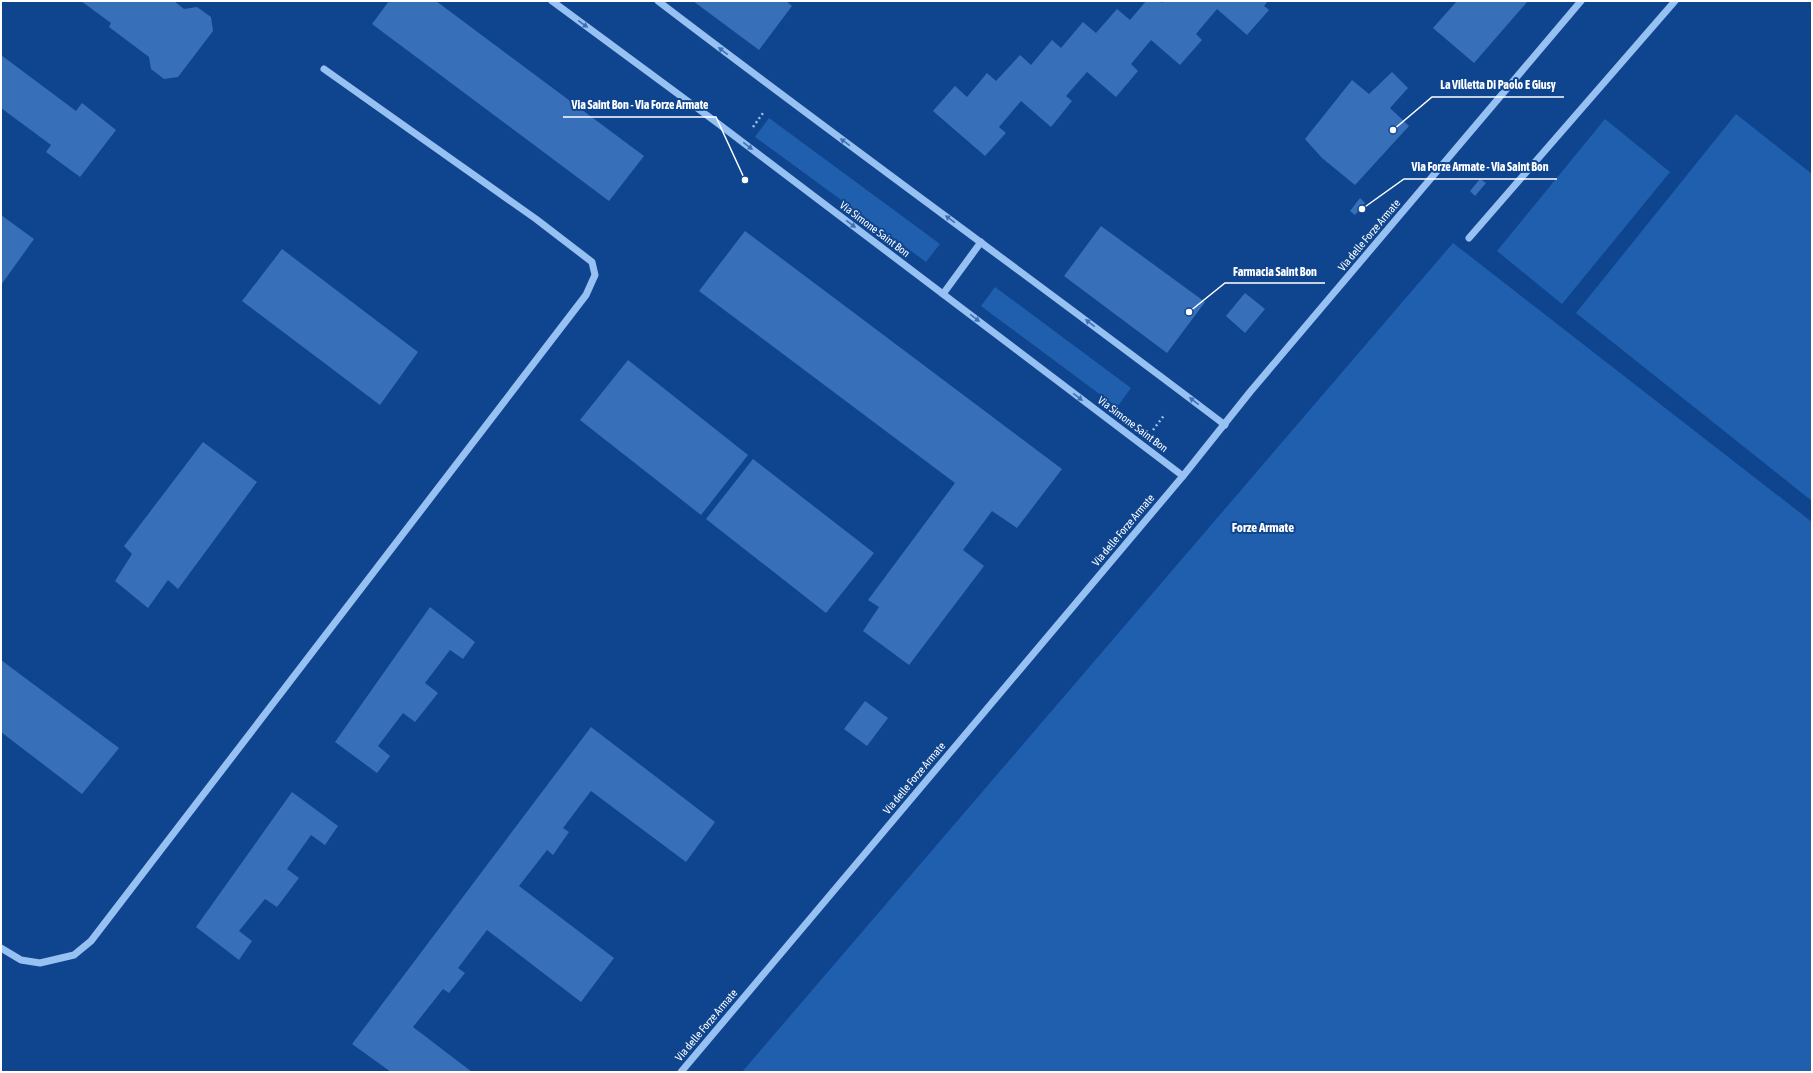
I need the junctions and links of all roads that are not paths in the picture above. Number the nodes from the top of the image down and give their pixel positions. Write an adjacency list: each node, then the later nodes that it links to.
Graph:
1 (552, 1): 8 (street, Via Simone Saint Bon, one-way to 8)
2 (658, 1): 7 (street, one-way to 2)
3 (1581, 1): 9 (street, Via delle Forze Armate)
4 (1675, 1): 6 (street)
5 (324, 69): 11 (street)
6 (1469, 238)
7 (981, 242): 8 (street); 9 (street, one-way to 7)
8 (943, 294): 10 (street, Via Simone Saint Bon, one-way to 10)
9 (1225, 425): 10 (street, Via delle Forze Armate)
10 (1183, 476): 12 (street, Via delle Forze Armate)
11 (1, 948)
12 (681, 1072)

